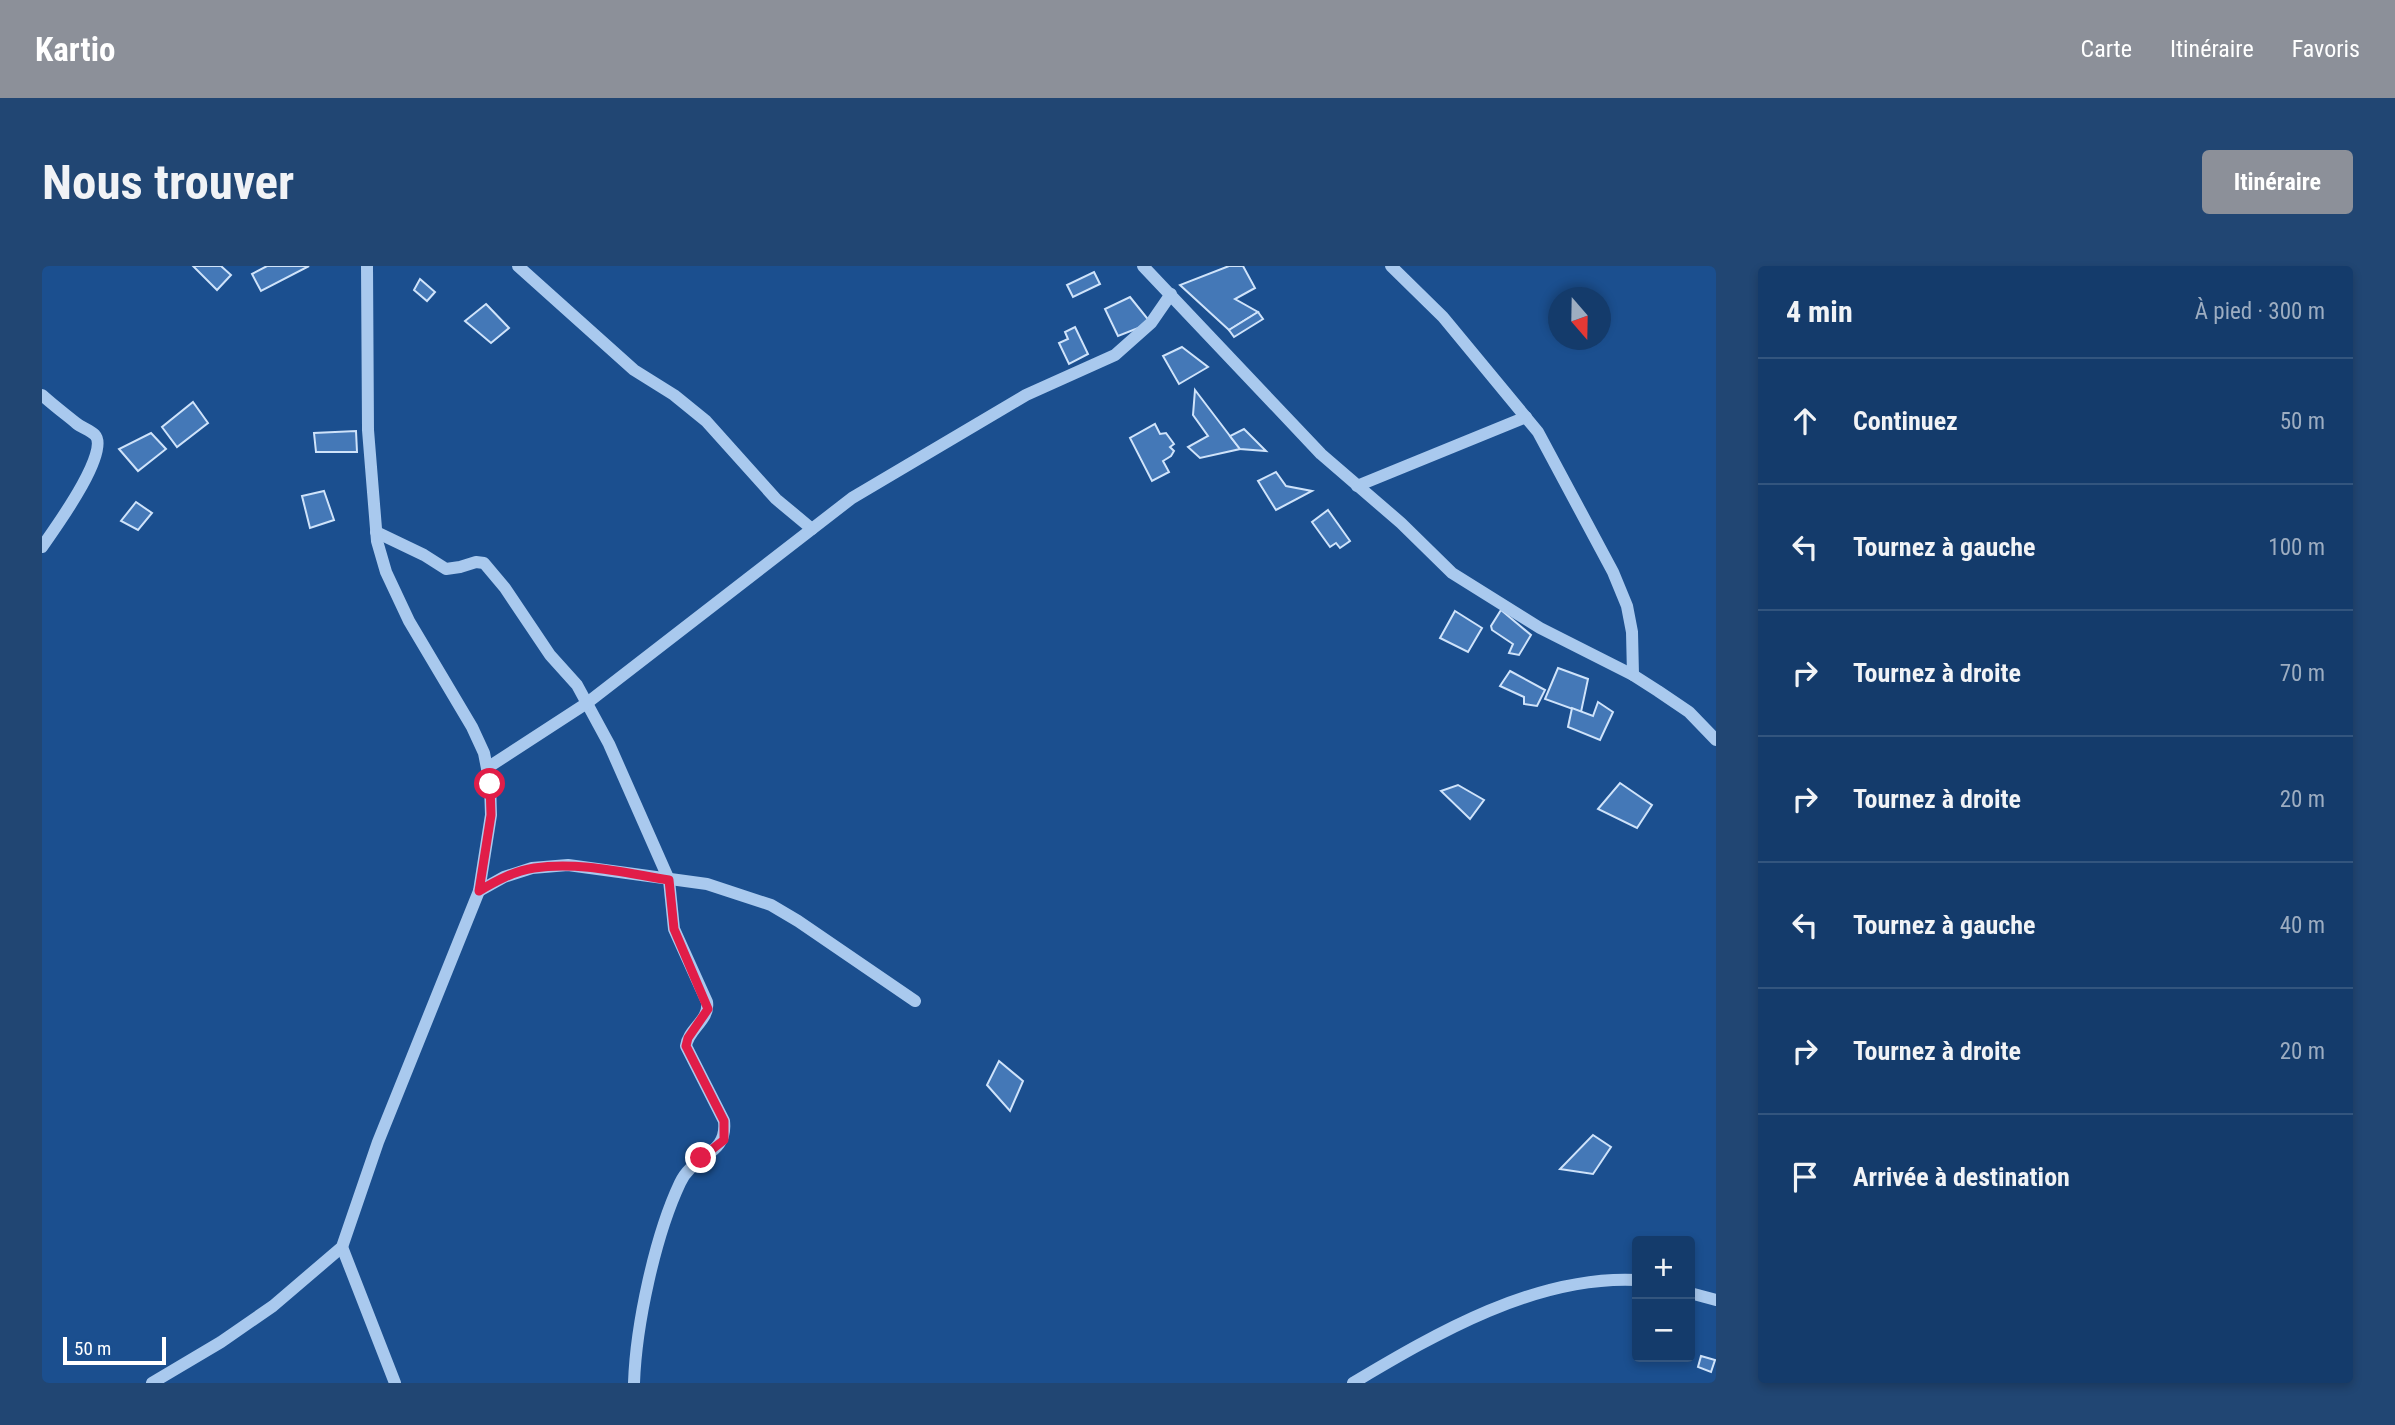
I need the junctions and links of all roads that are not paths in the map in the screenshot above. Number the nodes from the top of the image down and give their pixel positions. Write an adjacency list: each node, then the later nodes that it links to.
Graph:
1 (367, 266): 10 (street)
2 (518, 266): 9 (street)
3 (1143, 266): 5 (street)
4 (1391, 266): 7 (street)
5 (1171, 294): 8 (street); 9 (street)
6 (42, 395): 11 (street)
7 (1526, 417): 8 (street); 12 (street)
8 (1357, 486): 12 (street)
9 (812, 529): 13 (street)
10 (376, 532): 13 (street); 15 (street)
11 (42, 547)
12 (1633, 675): 14 (street)
13 (587, 703): 15 (street); 16 (street)
14 (1716, 740)
15 (487, 768): 17 (street)
16 (669, 880): 17 (street); 18 (street); 25 (street)
17 (479, 891): 19 (street)
18 (915, 1000)
19 (342, 1247): 23 (street); 24 (street)
20 (1632, 1280): 26 (street)
21 (1695, 1294): 22 (street)
22 (1716, 1300)
23 (152, 1383)
24 (396, 1383)
25 (634, 1383)
26 (1353, 1383)

